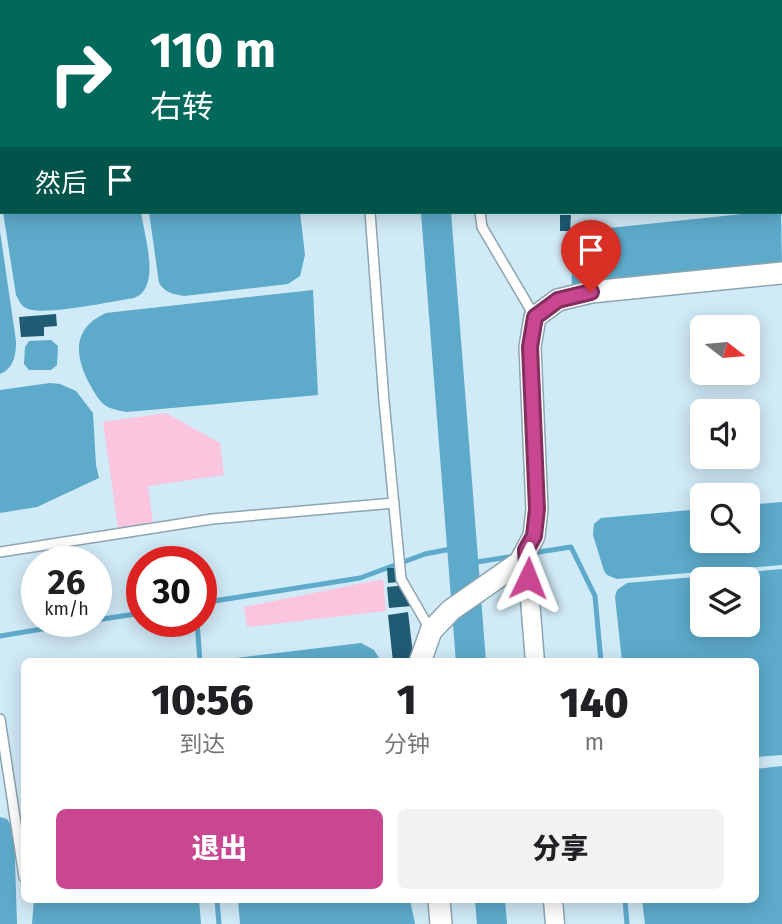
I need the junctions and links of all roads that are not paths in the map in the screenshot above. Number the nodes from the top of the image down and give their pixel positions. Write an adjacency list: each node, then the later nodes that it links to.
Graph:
1 (370, 214): 5 (lane)
2 (480, 214): 4 (lane)
3 (782, 273): 4 (street)
4 (535, 317): 6 (street)
5 (394, 503): 7 (lane); 8 (lane)
6 (526, 550): 8 (street); 10 (street)
7 (0, 552)
8 (431, 631): 9 (street)
9 (421, 658)
10 (535, 658)
11 (0, 719): 12 (lane)
12 (21, 856)
13 (439, 903): 15 (street)
14 (553, 903): 16 (street)
15 (440, 924)
16 (555, 924)

